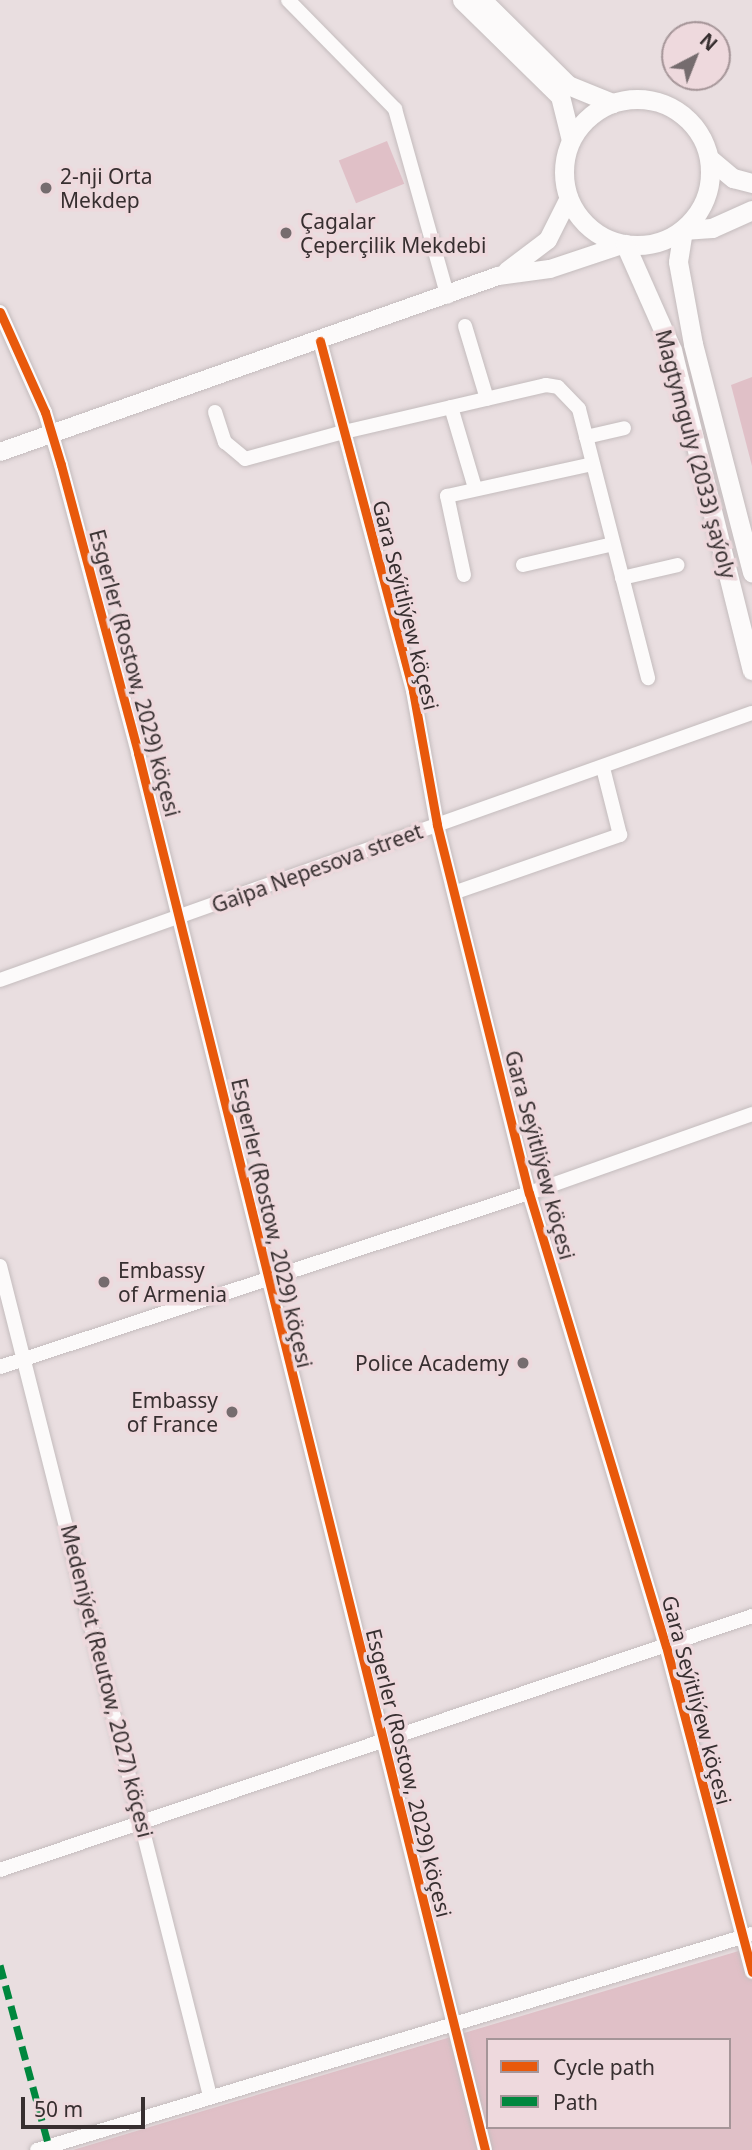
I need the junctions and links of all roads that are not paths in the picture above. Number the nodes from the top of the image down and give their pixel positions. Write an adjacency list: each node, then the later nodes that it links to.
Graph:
1 (288, 0): 13 (street)
2 (462, 0): 5 (main road)
3 (482, 0): 4 (main road)
4 (612, 103): 5 (main road); 6 (main road)
5 (571, 140): 8 (main road)
6 (710, 159): 7 (main road); 10 (main road)
7 (752, 183)
8 (569, 198): 11 (main road); 12 (street)
9 (752, 210): 10 (main road)
10 (683, 230): 11 (main road); 30 (main road, Magtymguly (2033) şaýoly)
11 (625, 244): 12 (street); 33 (main road, Magtymguly (2033) şaýoly)
12 (498, 276): 13 (street)
13 (448, 297): 16 (street)
14 (0, 312): 22 (street, Esgerler (Rostow, 2029) köçesi)
15 (464, 326): 17 (street)
16 (320, 341): 21 (street, Gara Seýitliýew köçesi); 22 (street)
17 (487, 399): 18 (street); 23 (street)
18 (451, 407): 21 (street); 26 (street)
19 (215, 412): 21 (street)
20 (624, 428): 23 (street)
21 (344, 432): 37 (street, Gara Seýitliýew köçesi)
22 (52, 434): 24 (street); 39 (street, Esgerler (Rostow, 2029) köçesi)
23 (586, 437): 25 (street)
24 (0, 452)
25 (593, 464): 26 (street); 27 (street)
26 (475, 488): 31 (street)
27 (613, 544): 28 (street); 32 (street)
28 (523, 565)
29 (678, 565): 32 (street)
30 (752, 572)
31 (464, 575)
32 (622, 578): 34 (street)
33 (752, 670)
34 (648, 678)
35 (752, 713): 36 (street, Gaipa Nepesova street)
36 (603, 768): 37 (street, Gaipa Nepesova street); 38 (street)
37 (437, 825): 38 (street, Gara Seýitliýew köçesi); 39 (street, Gaipa Nepesova street)
38 (456, 892): 42 (street, Gara Seýitliýew köçesi)
39 (181, 918): 40 (street, Gaipa Nepesova street); 44 (street, Esgerler (Rostow, 2029) köçesi)
40 (0, 980)
41 (752, 1114): 42 (street)
42 (529, 1193): 44 (street); 48 (street, Gara Seýitliýew köçesi)
43 (0, 1266): 45 (street, Medeniýet (Reutow, 2027) köçesi)
44 (265, 1277): 45 (street); 49 (street, Esgerler (Rostow, 2029) köçesi)
45 (23, 1359): 46 (street); 50 (street, Medeniýet (Reutow, 2027) köçesi)
46 (0, 1367)
47 (752, 1616): 48 (street)
48 (666, 1646): 49 (street); 52 (street, Gara Seýitliýew köçesi)
49 (384, 1743): 50 (street); 54 (street, Esgerler (Rostow, 2029) köçesi)
50 (142, 1821): 51 (street); 55 (street, Medeniýet (Reutow, 2027) köçesi)
51 (0, 1870)
52 (747, 1935): 53 (street, Gara Seýitliýew köçesi); 54 (street)
53 (752, 1972)
54 (453, 2024): 55 (street); 57 (street, Esgerler (Rostow, 2029) köçesi)
55 (210, 2096): 56 (street)
56 (37, 2150)
57 (485, 2150)

